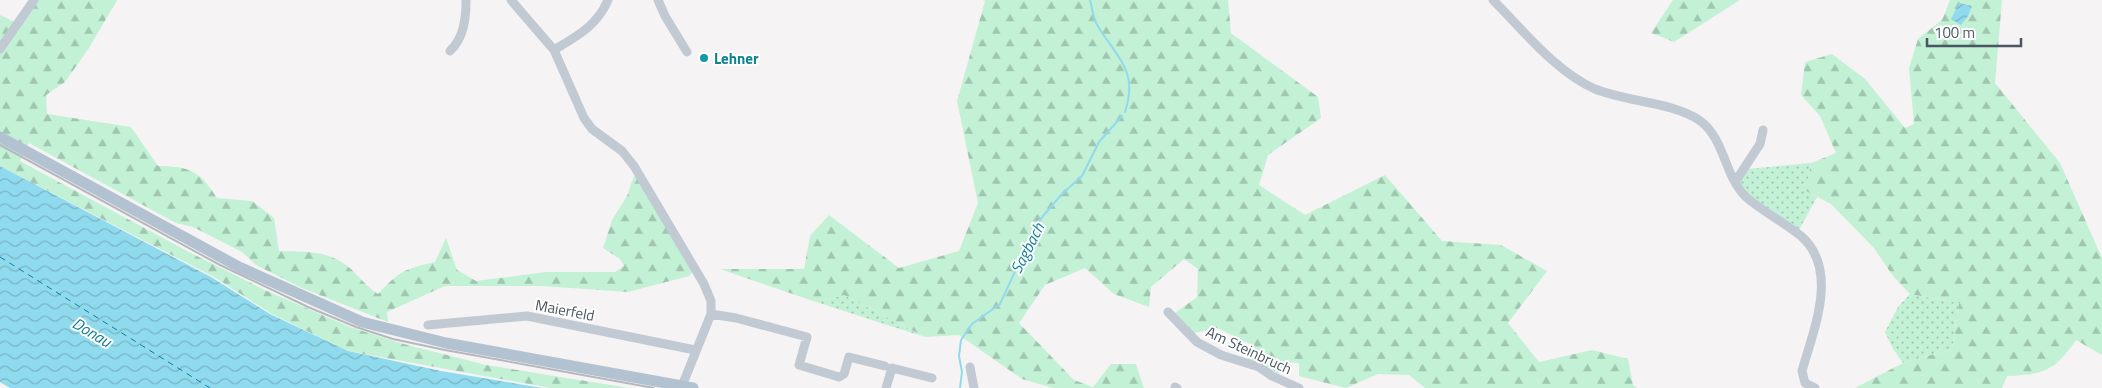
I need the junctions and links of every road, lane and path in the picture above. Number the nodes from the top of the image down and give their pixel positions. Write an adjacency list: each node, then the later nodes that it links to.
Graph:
1 (34, 0): 7 (street)
2 (466, 0): 9 (street)
3 (511, 0): 8 (street)
4 (608, 0): 8 (street)
5 (658, 0): 10 (street)
6 (1493, 0): 13 (street)
7 (0, 49)
8 (554, 50): 15 (street)
9 (450, 51)
10 (687, 52)
11 (1763, 130): 13 (street)
12 (0, 137): 21 (main road)
13 (1735, 182): 25 (street)
14 (1168, 312): 24 (street, Am Steinbruch)
15 (711, 314): 17 (street); 18 (street)
16 (428, 325): 17 (street, Maierfeld)
17 (695, 350): 21 (street)
18 (885, 366)
19 (970, 367): 23 (street)
20 (932, 378): 22 (street)
21 (687, 387)
22 (886, 388)
23 (974, 388)
24 (1299, 388)
25 (1815, 388)

